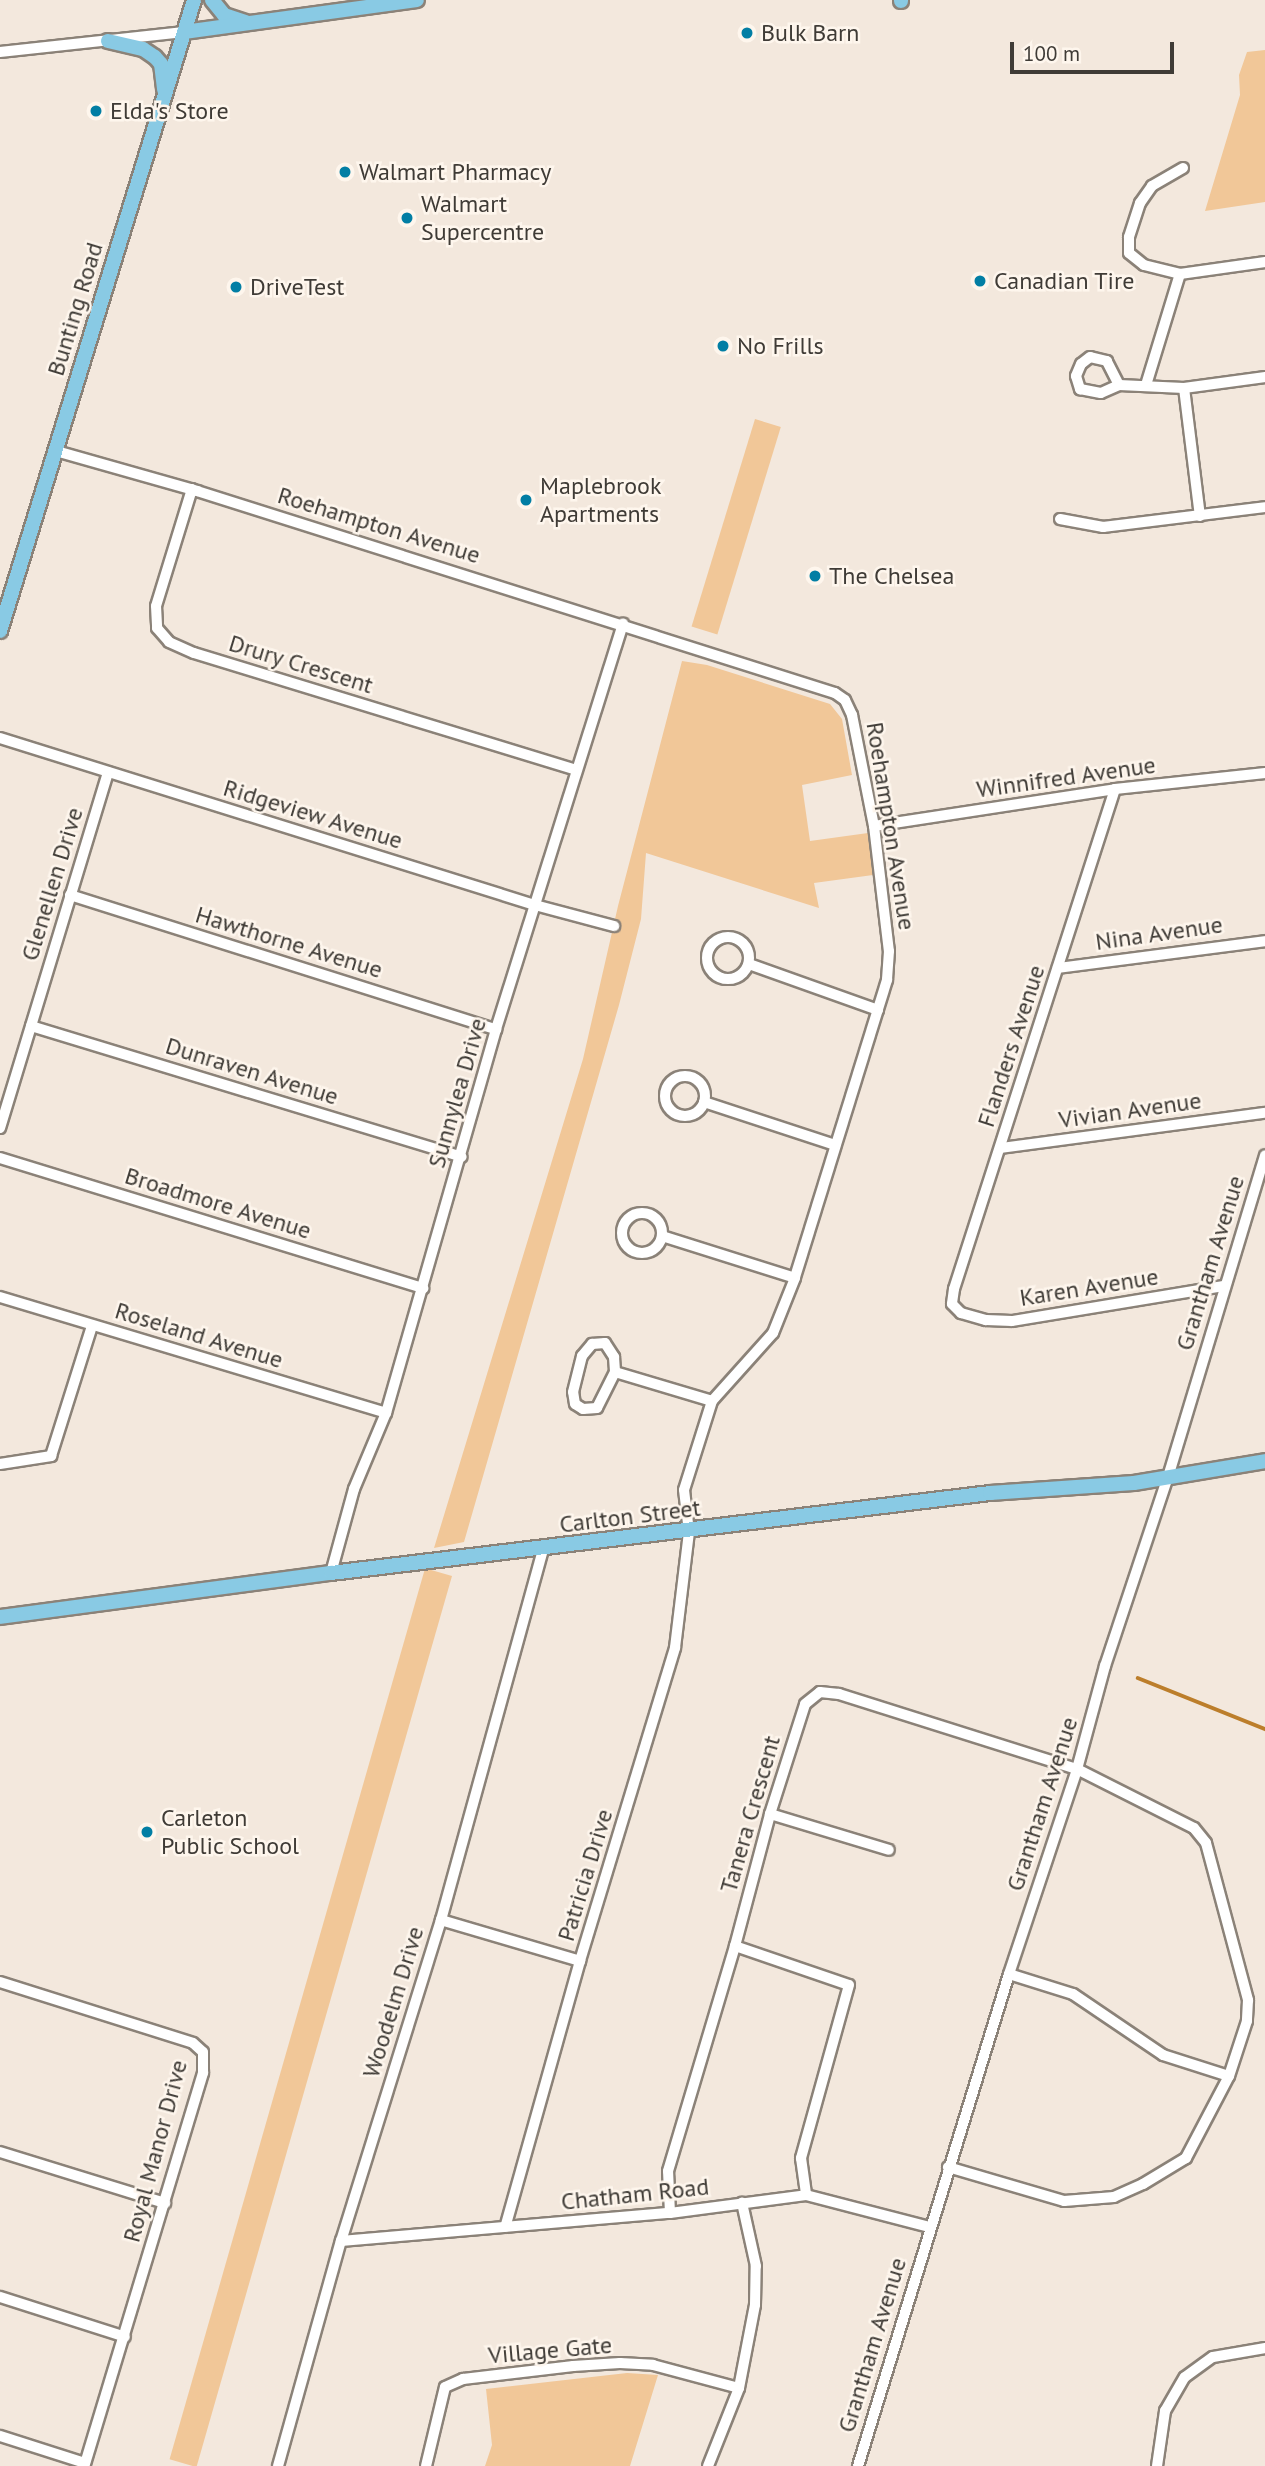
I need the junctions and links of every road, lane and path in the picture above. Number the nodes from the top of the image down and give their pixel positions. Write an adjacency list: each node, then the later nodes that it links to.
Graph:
1 (194, 0): 5 (main road, Bunting Road)
2 (212, 0): 4 (main road)
3 (417, 0): 4 (main road)
4 (251, 24): 5 (main road)
5 (184, 33): 6 (street); 8 (main road, Bunting Road)
6 (108, 41): 7 (street); 8 (main road)
7 (0, 52)
8 (165, 95): 16 (main road, Bunting Road)
9 (1183, 168): 11 (street)
10 (1265, 262): 11 (street)
11 (1180, 274): 14 (street)
12 (1265, 377): 15 (street)
13 (1119, 385): 14 (street)
14 (1146, 385): 15 (street)
15 (1184, 388): 19 (street)
16 (56, 451): 17 (street, Roehampton Avenue); 22 (main road, Bunting Road)
17 (192, 489): 21 (street, Roehampton Avenue); 24 (street, Drury Crescent)
18 (1265, 507): 19 (street)
19 (1200, 516): 20 (street)
20 (1060, 519)
21 (623, 623): 24 (street, Sunnylea Drive); 28 (street, Roehampton Avenue)
22 (0, 631)
23 (0, 738): 25 (street, Ridgeview Avenue)
24 (577, 770): 30 (street, Sunnylea Drive)
25 (108, 772): 29 (street, Glenellen Drive); 30 (street, Ridgeview Avenue)
26 (1265, 773): 27 (street, Winnifred Avenue)
27 (1115, 789): 28 (street, Winnifred Avenue); 34 (street, Flanders Avenue)
28 (874, 826): 35 (street, Roehampton Avenue)
29 (70, 895): 36 (street, Glenellen Drive); 37 (street, Hawthorne Avenue)
30 (535, 905): 31 (street, Ridgeview Avenue); 37 (street, Sunnylea Drive)
31 (614, 926)
32 (1265, 941): 34 (street, Nina Avenue)
33 (748, 964): 35 (street)
34 (1058, 968): 42 (street, Flanders Avenue)
35 (878, 1010): 41 (street, Roehampton Avenue)
36 (31, 1026): 40 (street, Glenellen Drive); 44 (street, Dunraven Avenue)
37 (496, 1029): 44 (street, Sunnylea Drive)
38 (705, 1102): 41 (street)
39 (1265, 1113): 42 (street, Vivian Avenue)
40 (0, 1128)
41 (835, 1145): 49 (street, Roehampton Avenue)
42 (1001, 1148): 53 (street, Flanders Avenue)
43 (1265, 1154): 47 (street, Grantham Avenue)
44 (461, 1157): 51 (street, Sunnylea Drive)
45 (0, 1158): 51 (street, Broadmore Avenue)
46 (1265, 1191): 47 (street)
47 (1253, 1192): 50 (street, Grantham Avenue)
48 (662, 1236): 49 (street)
49 (795, 1278): 56 (street, Roehampton Avenue)
50 (1223, 1286): 53 (street, Karen Avenue); 60 (street, Grantham Avenue)
51 (423, 1288): 57 (street, Sunnylea Drive)
52 (0, 1297): 54 (street, Roseland Avenue)
53 (961, 1313)
54 (92, 1326): 57 (street, Roseland Avenue); 59 (street)
55 (615, 1372): 55 (street); 56 (street)
56 (712, 1401): 61 (street, Roehampton Avenue)
57 (386, 1413): 63 (street, Sunnylea Drive)
58 (1265, 1461): 60 (main road, Carlton Street)
59 (0, 1464)
60 (1168, 1477): 61 (main road, Carlton Street); 65 (street, Grantham Avenue)
61 (688, 1532): 62 (main road, Carlton Street); 70 (street, Patricia Drive)
62 (543, 1549): 63 (main road, Carlton Street); 68 (street, Woodelm Drive)
63 (331, 1573): 64 (main road, Carlton Street)
64 (0, 1618)
65 (1077, 1769): 66 (street, Tanera Crescent); 71 (street, Grantham Avenue); 73 (street)
66 (770, 1814): 67 (street); 69 (street, Tanera Crescent)
67 (889, 1850)
68 (441, 1920): 70 (street); 82 (street, Woodelm Drive)
69 (735, 1946): 76 (street); 79 (street, Tanera Crescent)
70 (580, 1961): 80 (street, Patricia Drive)
71 (1009, 1973): 73 (street); 75 (street, Grantham Avenue)
72 (0, 1982): 77 (street, Royal Manor Drive)
73 (1229, 2076): 75 (street)
74 (0, 2152): 77 (street)
75 (948, 2167): 81 (street, Grantham Avenue)
76 (806, 2195): 78 (street, Chatham Road); 81 (street, Chatham Road)
77 (165, 2203): 84 (street, Royal Manor Drive)
78 (742, 2203): 79 (street, Chatham Road); 86 (street)
79 (670, 2213): 80 (street, Chatham Road)
80 (505, 2227): 82 (street, Chatham Road)
81 (930, 2227): 92 (street, Grantham Avenue)
82 (341, 2241): 89 (street, Woodelm Drive)
83 (0, 2297): 84 (street)
84 (125, 2337): 88 (street, Royal Manor Drive)
85 (1265, 2348): 93 (street)
86 (739, 2388): 90 (street, Village Gate); 91 (street)
87 (0, 2436): 88 (street)
88 (85, 2464)
89 (278, 2466)
90 (426, 2466)
91 (708, 2466)
92 (858, 2466)
93 (1157, 2466)

